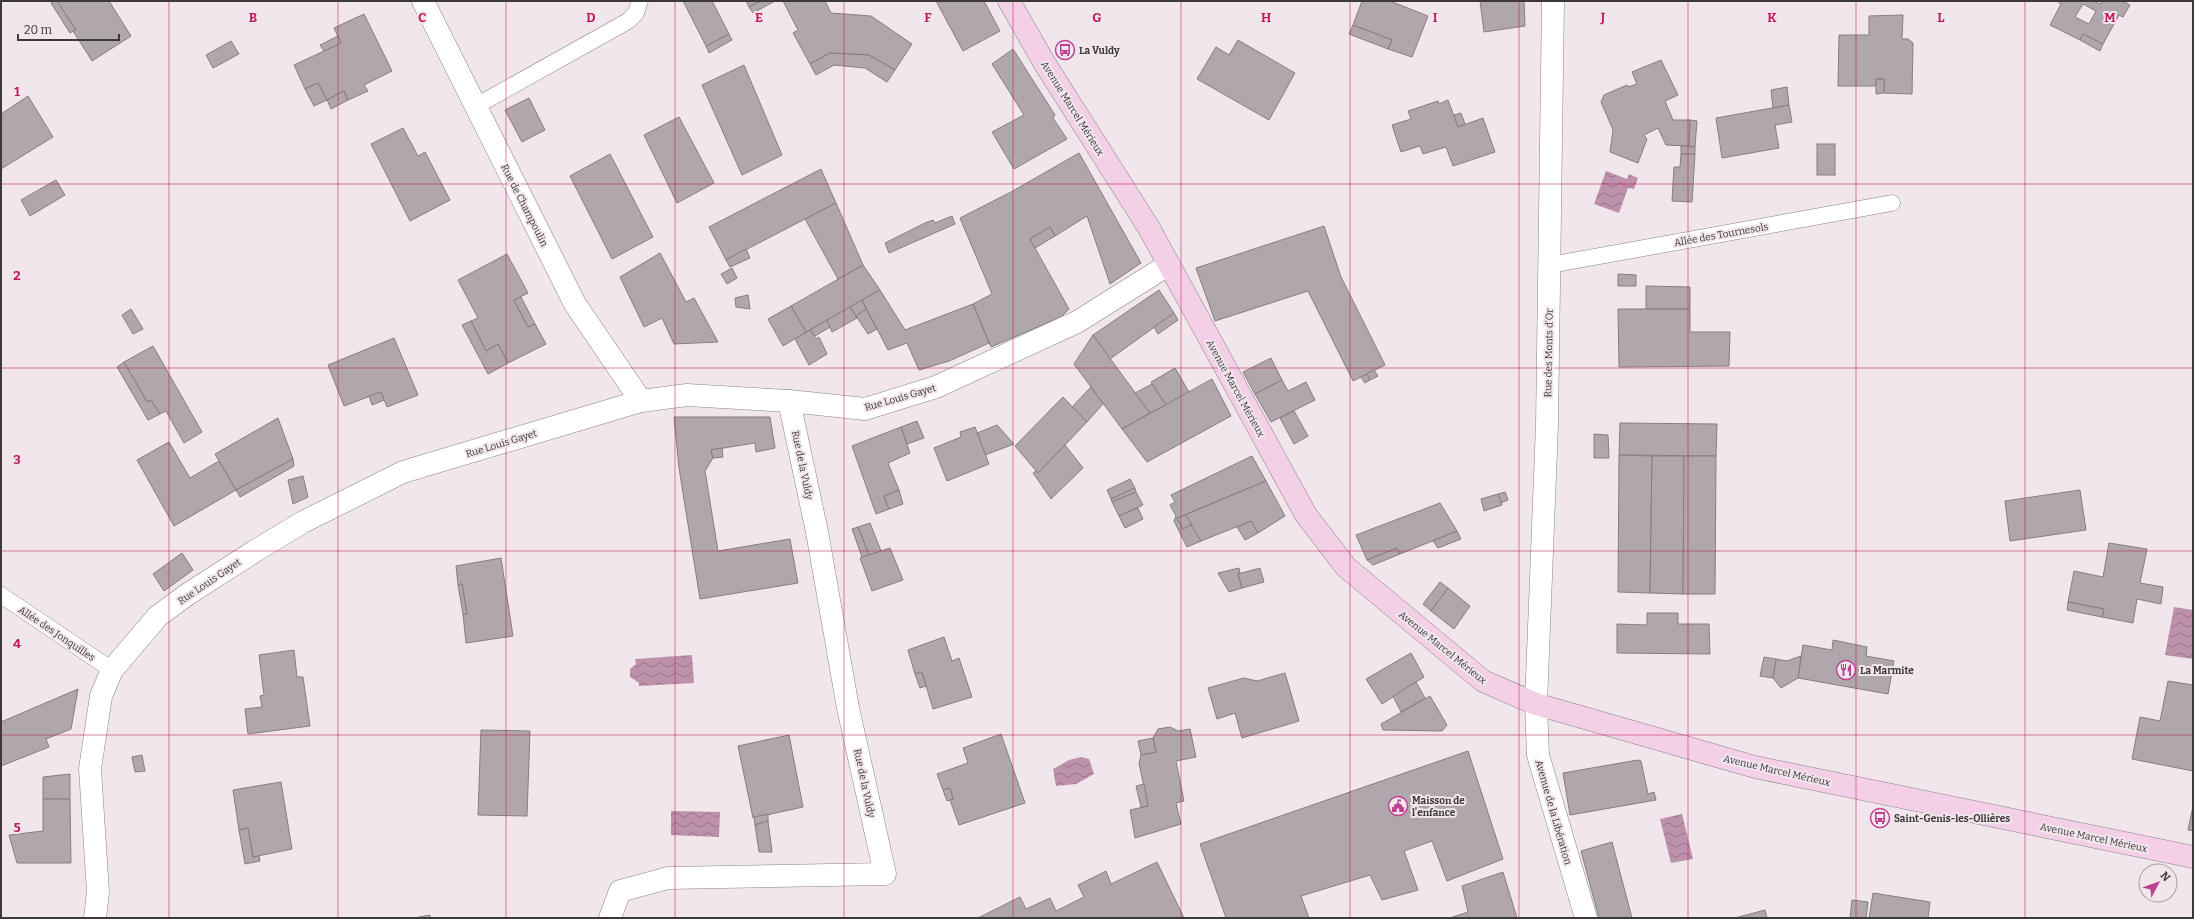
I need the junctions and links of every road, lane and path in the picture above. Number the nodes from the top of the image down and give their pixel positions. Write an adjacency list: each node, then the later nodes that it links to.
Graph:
1 (423, 1): 5 (street, Rue de Champoulin)
2 (640, 1): 5 (lane)
3 (1009, 1): 7 (main road, Avenue Marcel Mérieux)
4 (1553, 1): 8 (street, Rue des Monts d'Or)
5 (476, 106): 10 (street, Rue de Champoulin)
6 (1892, 203): 8 (lane, Allée des Tournesols)
7 (1168, 265): 9 (street, Rue Louis Gayet); 13 (main road, Avenue Marcel Mérieux)
8 (1550, 265): 13 (street, Rue des Monts d'Or)
9 (789, 400): 10 (street, Rue Louis Gayet); 16 (street, Rue de la Vuldy)
10 (641, 401): 12 (street, Rue Louis Gayet)
11 (1, 595): 12 (lane, Allée des Jonquilles)
12 (112, 670): 15 (street, Rue Louis Gayet)
13 (1536, 704): 14 (main road, Avenue Marcel Mérieux); 17 (street, Avenue de la Libération)
14 (2193, 857)
15 (95, 918)
16 (610, 918)
17 (1586, 918)

